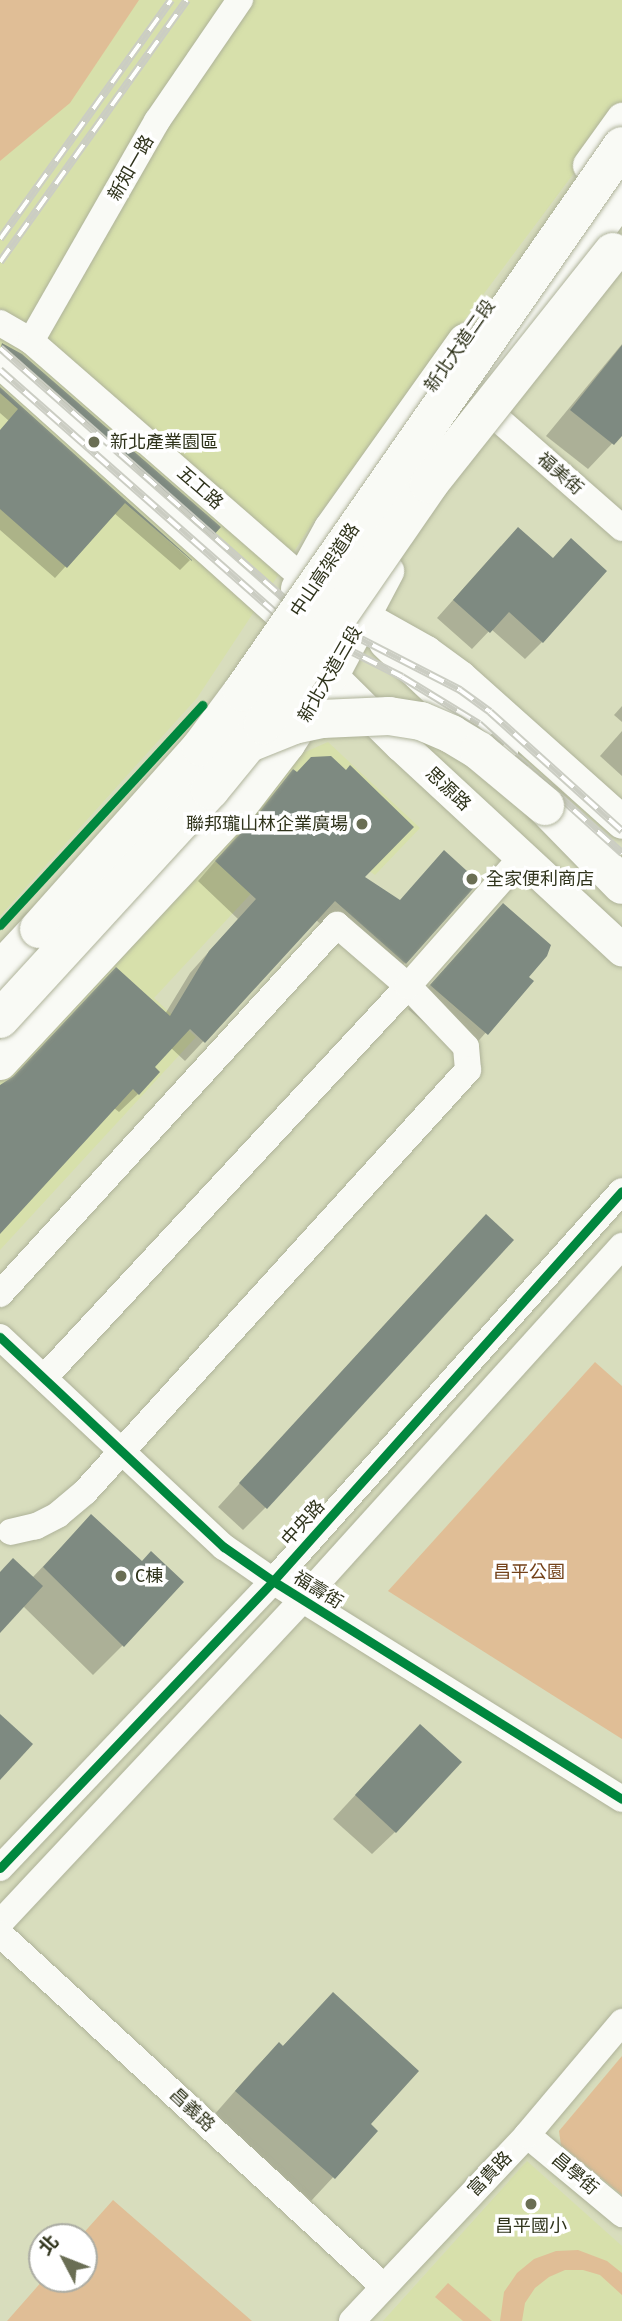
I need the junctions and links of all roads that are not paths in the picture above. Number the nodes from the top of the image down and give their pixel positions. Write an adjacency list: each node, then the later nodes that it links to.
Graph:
1 (240, 0): 8 (street, 新知一路)
2 (622, 119): 12 (main road, 新北大道二段)
3 (622, 146): 20 (highway, 中山高架道路, bridge)
4 (622, 193): 12 (highway)
5 (622, 239): 26 (highway, bridge)
6 (622, 254): 10 (main road)
7 (0, 323): 8 (street, 五工路)
8 (31, 341): 12 (street, 五工路)
9 (0, 366): 14 (street)
10 (498, 419): 11 (street, 福美街); 13 (main road)
11 (622, 528)
12 (312, 584): 13 (main road); 14 (highway)
13 (362, 617): 14 (main road, 新北大道三段); 15 (main road, 新北大道三段); 16 (main road); 18 (main road)
14 (290, 633): 15 (main road, 思源路); 21 (main road); 25 (main road, 新北大道三段)
15 (332, 675): 17 (main road, 思源路); 27 (main road, 新北大道三段)
16 (622, 822)
17 (522, 858): 22 (main road, 思源路); 24 (street)
18 (622, 863)
19 (622, 885): 20 (highway, bridge)
20 (39, 929): 23 (highway, 中山高架道路)
21 (0, 948)
22 (622, 950)
23 (0, 971)
24 (408, 986): 30 (street); 32 (street); 33 (street)
25 (0, 995)
26 (0, 1019)
27 (0, 1063)
28 (622, 1192): 35 (street, 中央路)
29 (622, 1246): 36 (street)
30 (0, 1294)
31 (0, 1337): 32 (street, 福壽街)
32 (44, 1378): 33 (street, 福壽街)
33 (121, 1450): 34 (street); 35 (street, 福壽街)
34 (11, 1532)
35 (273, 1581): 36 (street, 福壽街); 38 (street, 中央路)
36 (303, 1599): 37 (street, 福壽街); 39 (street)
37 (622, 1799)
38 (0, 1868)
39 (0, 1923)
40 (0, 1934): 44 (street, 昌義路)
41 (622, 2022): 42 (street, 富貴路)
42 (527, 2135): 43 (street, 昌學街); 44 (street, 富貴路)
43 (622, 2214)
44 (383, 2286): 45 (street, 富貴路)
45 (352, 2321)

